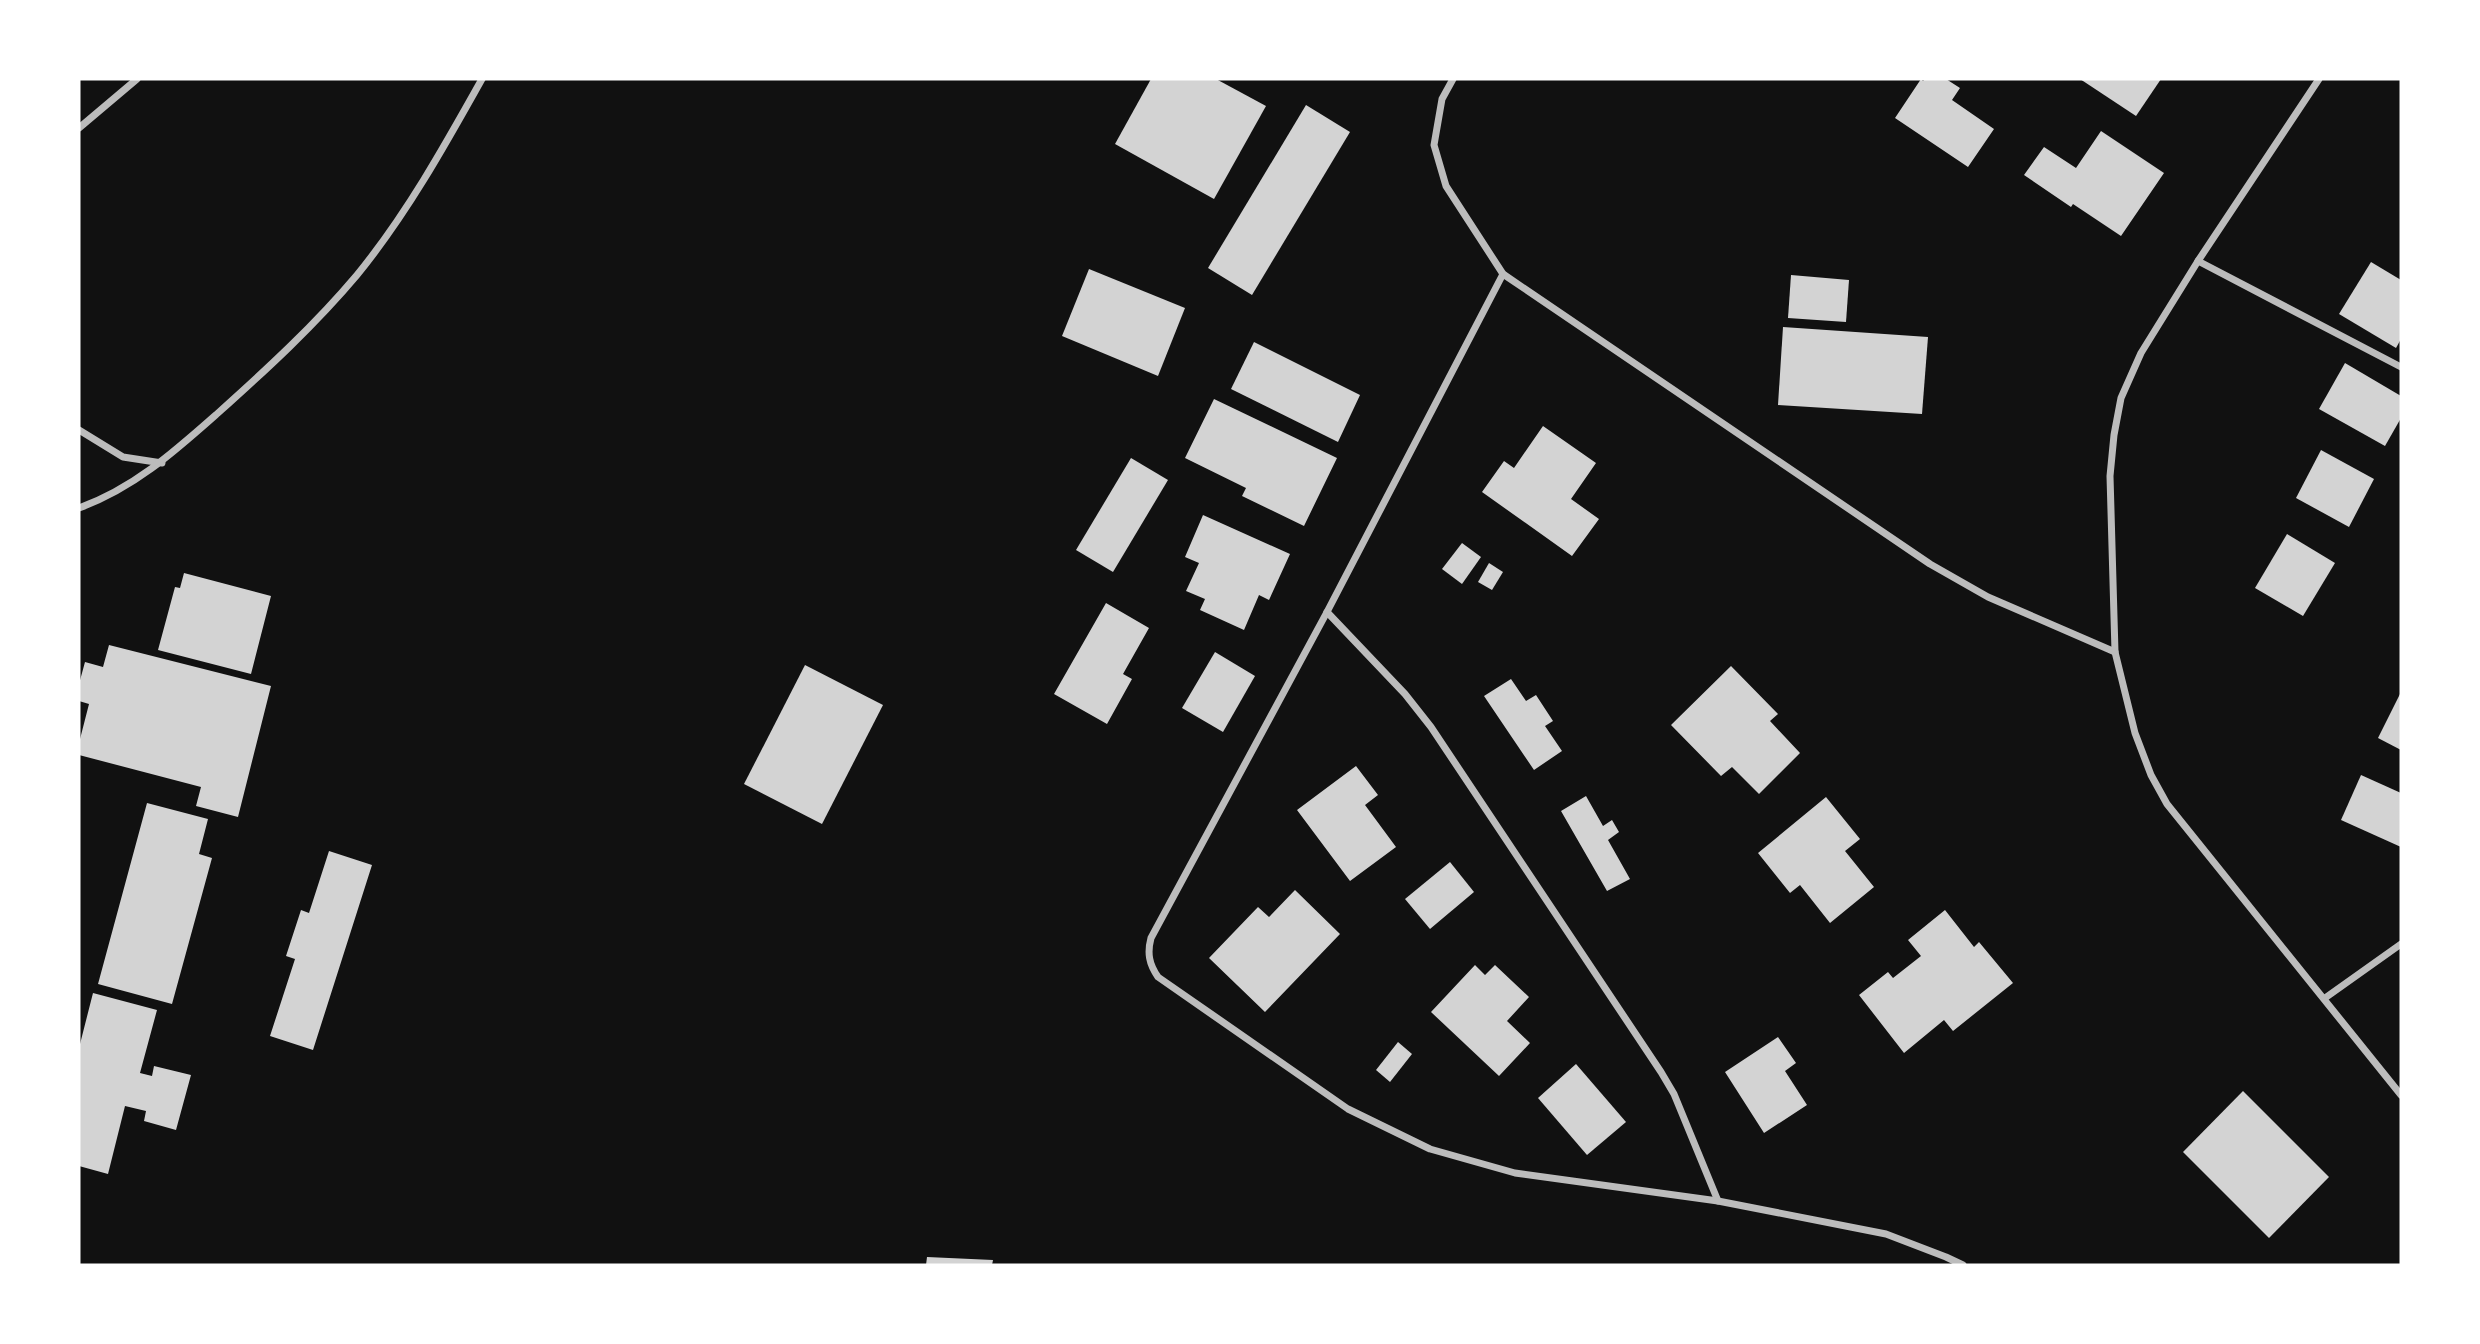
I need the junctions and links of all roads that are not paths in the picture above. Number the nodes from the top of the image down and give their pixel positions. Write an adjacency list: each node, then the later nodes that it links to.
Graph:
1 (136, 79): 5 (street)
2 (482, 79): 10 (street)
3 (1453, 79): 7 (street)
4 (2319, 79): 6 (street)
5 (79, 128)
6 (2198, 261): 8 (street); 13 (street)
7 (1503, 274): 12 (street); 13 (street)
8 (2401, 367)
9 (79, 430): 10 (street)
10 (162, 463): 11 (street)
11 (79, 508)
12 (1327, 612): 17 (street); 17 (street)
13 (2115, 652): 15 (street)
14 (2401, 944): 15 (street)
15 (2325, 998): 16 (street)
16 (2401, 1095)
17 (1718, 1201): 18 (street)
18 (1963, 1265)

